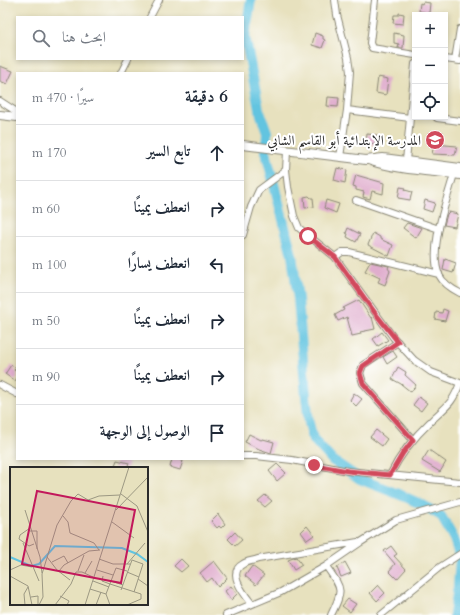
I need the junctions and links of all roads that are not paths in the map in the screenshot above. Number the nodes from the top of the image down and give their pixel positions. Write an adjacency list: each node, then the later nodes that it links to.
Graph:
1 (159, 0): 4 (street)
2 (335, 0): 13 (street)
3 (375, 0): 6 (street)
4 (151, 16)
5 (460, 29): 9 (street)
6 (412, 55)
7 (448, 59): 9 (street)
8 (128, 60): 10 (street)
9 (458, 61)
10 (122, 72)
11 (413, 84): 17 (street)
12 (0, 101): 14 (street)
13 (347, 110): 17 (street); 22 (street)
14 (16, 111)
15 (0, 115): 16 (main road)
16 (16, 117)
17 (410, 118): 24 (street)
18 (448, 119): 19 (street)
19 (460, 121)
20 (244, 145): 21 (main road)
21 (288, 151): 22 (main road); 25 (street)
22 (340, 157): 23 (main road)
23 (366, 160): 24 (main road); 26 (main road)
24 (406, 161): 26 (main road)
25 (286, 170): 29 (street); 30 (street)
26 (458, 172): 28 (street)
27 (356, 200): 28 (street)
28 (439, 229): 31 (street)
29 (244, 232)
30 (335, 257): 31 (street); 33 (street)
31 (439, 274): 32 (street)
32 (460, 293)
33 (398, 342): 34 (street); 37 (street)
34 (460, 383): 37 (street)
35 (0, 385): 36 (street)
36 (16, 393)
37 (413, 440): 39 (street)
38 (244, 456): 39 (street)
39 (390, 475): 40 (street)
40 (460, 482)
41 (460, 502): 42 (street)
42 (361, 542): 44 (street); 45 (street)
43 (460, 554): 48 (street)
44 (326, 566): 45 (street); 47 (street)
45 (252, 604): 46 (street)
46 (230, 614)
47 (331, 615)
48 (380, 615)

